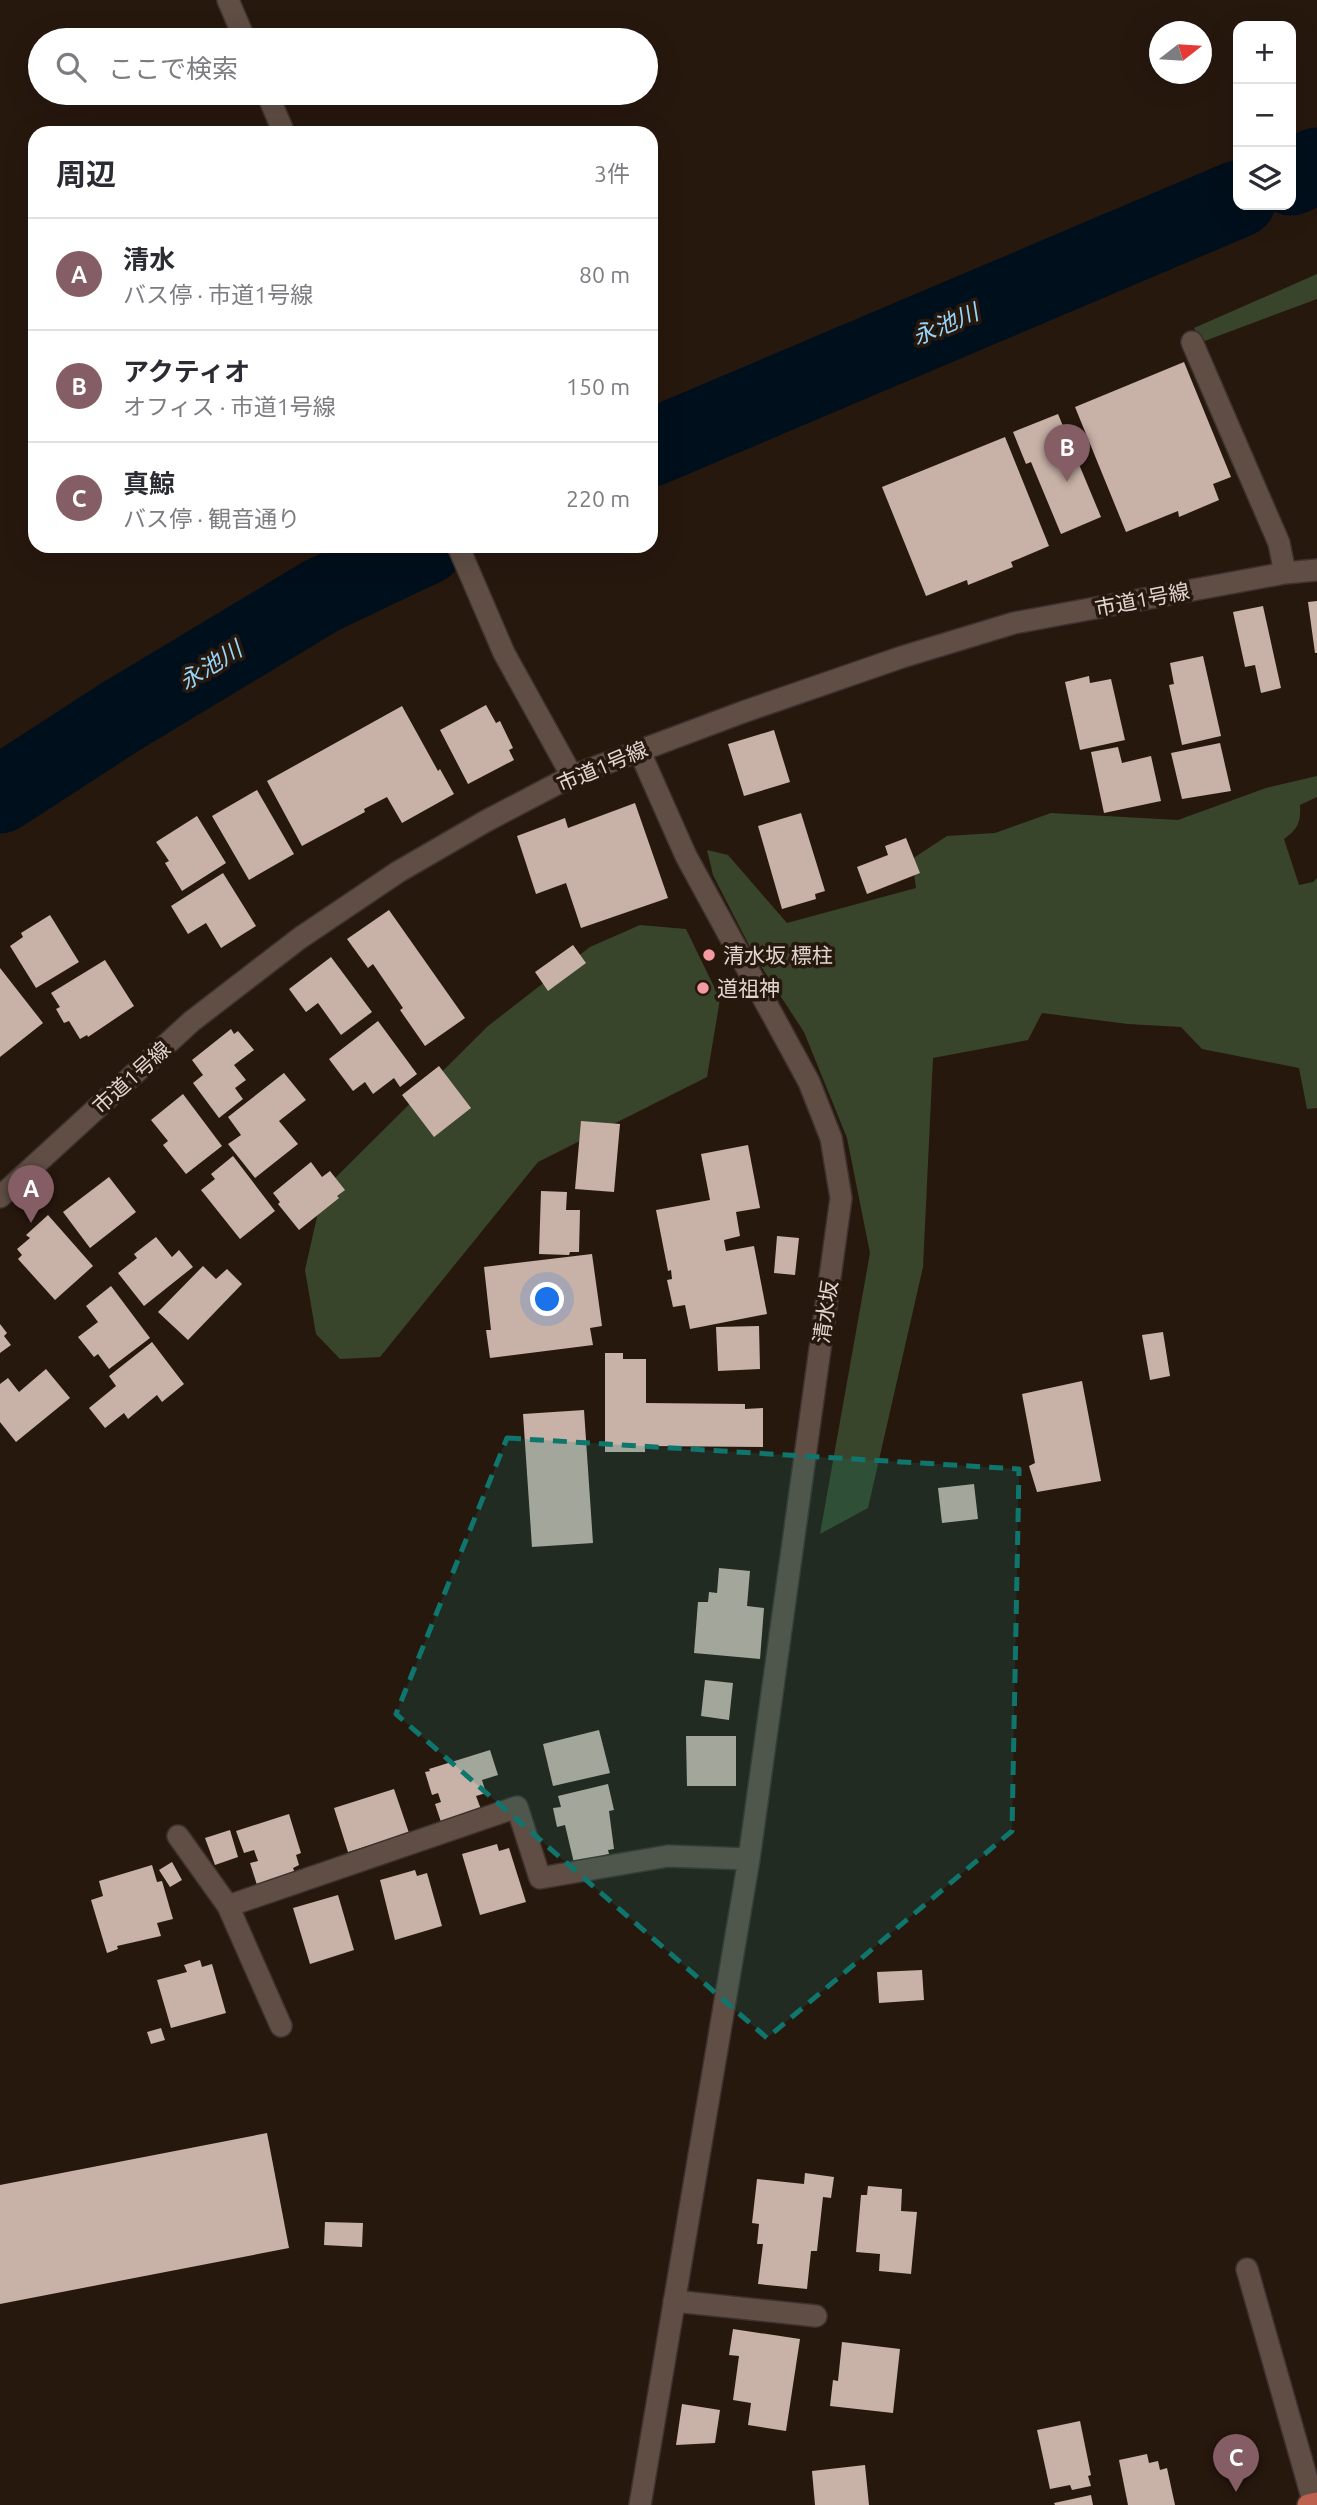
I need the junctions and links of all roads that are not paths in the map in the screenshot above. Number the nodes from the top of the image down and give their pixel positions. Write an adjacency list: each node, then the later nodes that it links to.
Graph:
1 (228, 0): 2 (street)
2 (240, 28)
3 (272, 105): 4 (street)
4 (281, 126)
5 (1192, 342): 8 (street)
6 (461, 553): 10 (street)
7 (1317, 570): 8 (street, 市道1号線)
8 (1284, 573): 9 (street, 市道1号線)
9 (639, 750): 10 (street, 市道1号線); 13 (street, 清水坂)
10 (572, 776): 11 (street, 市道1号線)
11 (0, 1197)
12 (178, 1836): 14 (street)
13 (749, 1859): 14 (street); 17 (street, 清水坂)
14 (228, 1906): 15 (street)
15 (281, 2026)
16 (1247, 2269): 19 (street)
17 (674, 2301): 18 (street); 20 (street, 清水坂)
18 (816, 2316)
19 (1313, 2504)
20 (640, 2505)

